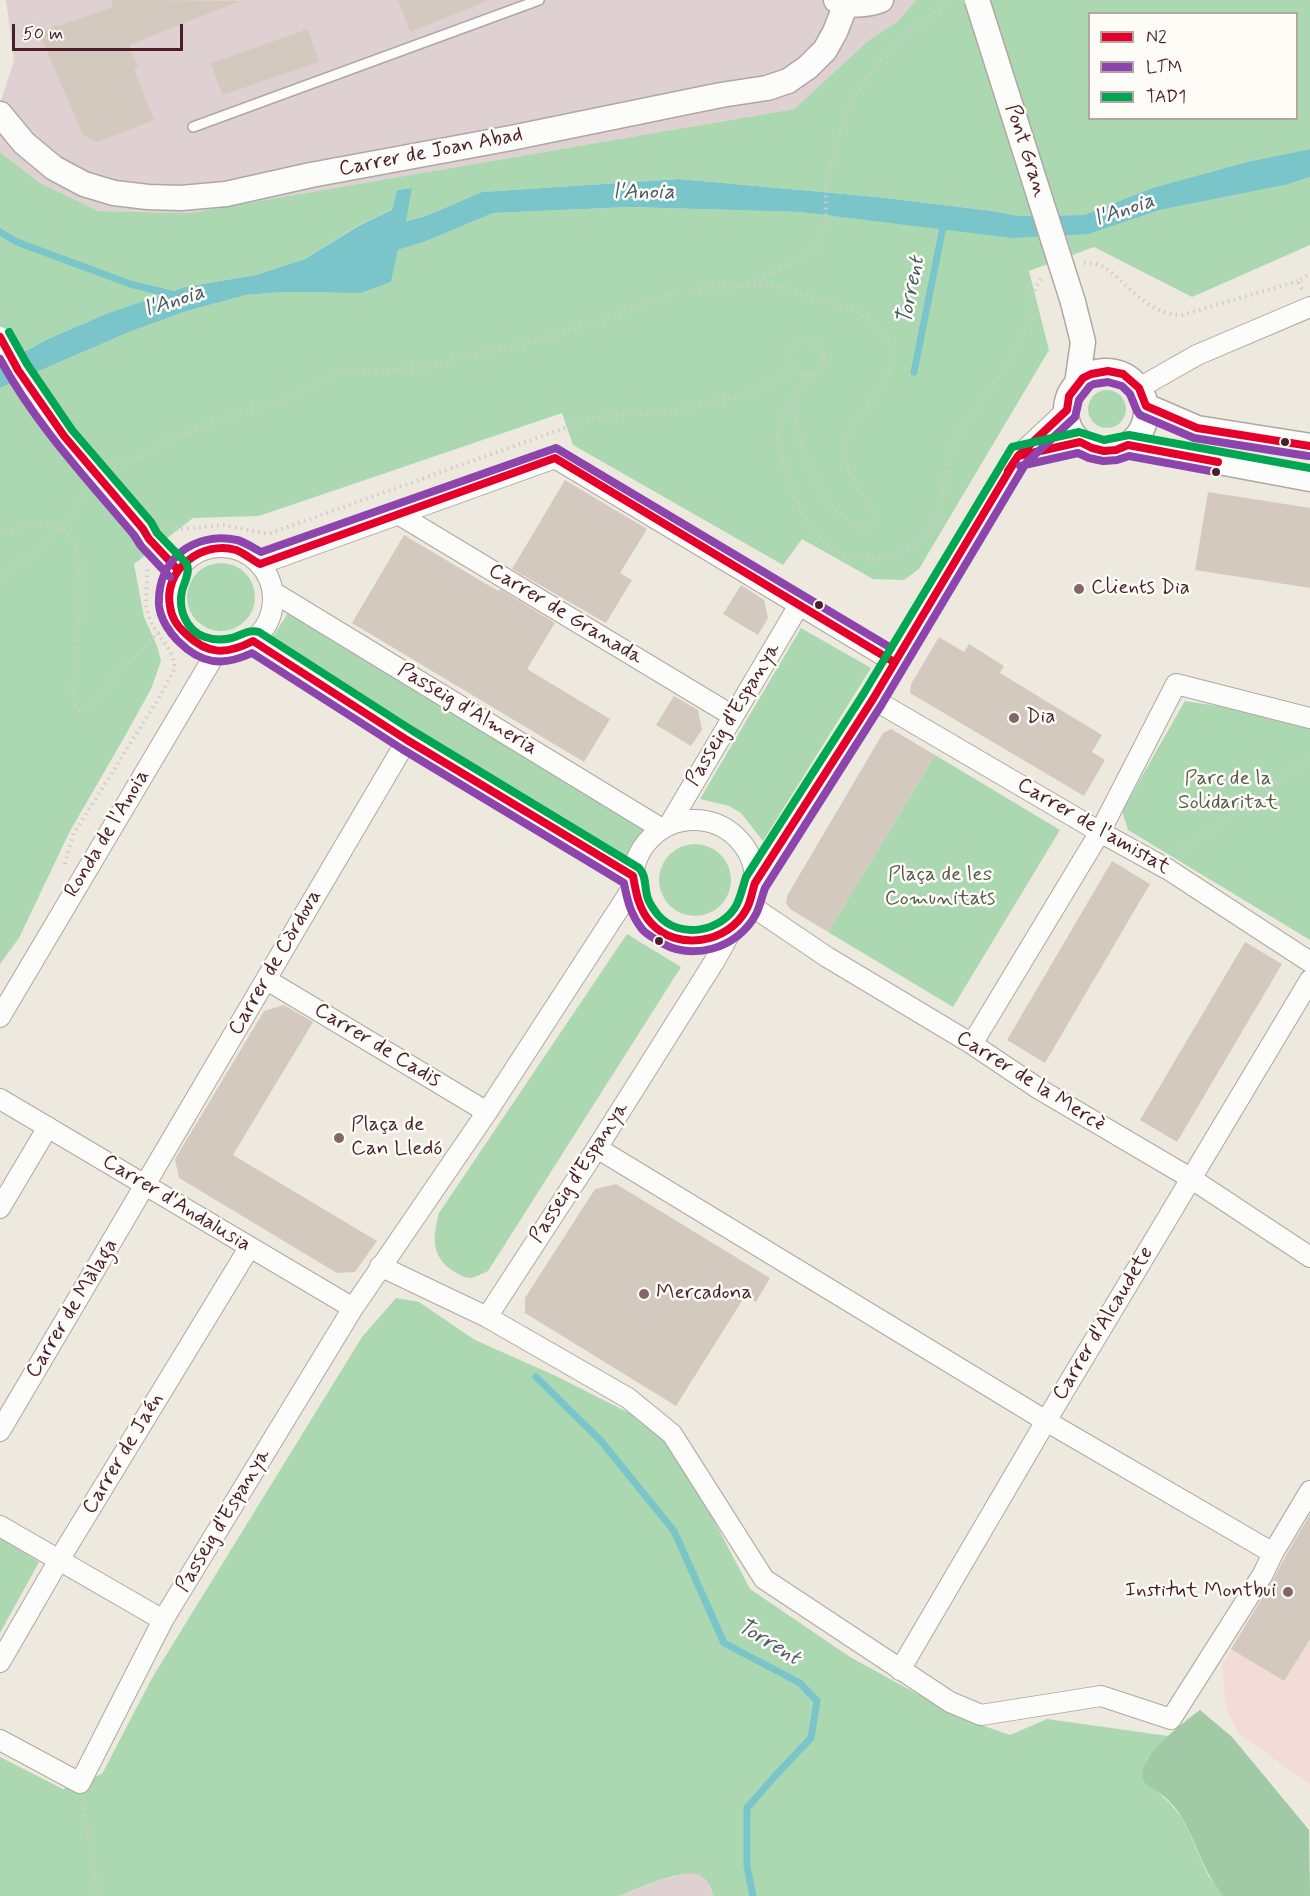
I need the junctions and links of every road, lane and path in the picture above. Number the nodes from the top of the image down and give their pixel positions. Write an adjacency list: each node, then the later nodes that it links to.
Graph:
1 (539, 0): 7 (lane)
2 (880, 0): 5 (street)
3 (950, 0): 11 (path)
4 (977, 0): 12 (street, Pont Gran, bridge)
5 (841, 2): 6 (street, Carrer de Joan Abad)
6 (0, 114)
7 (193, 127)
8 (1077, 263): 10 (path)
9 (1043, 277): 19 (path)
10 (1298, 281)
11 (753, 286): 19 (path); 26 (path)
12 (1073, 302): 16 (street); 18 (street)
13 (1310, 307): 20 (street)
14 (0, 337): 26 (street, bridge)
15 (795, 371): 17 (path); 17 (path); 30 (path)
16 (1116, 372): 18 (street); 20 (street)
17 (809, 375): 19 (path)
18 (1077, 384): 21 (street)
19 (795, 396)
20 (1143, 397): 23 (street); 24 (street)
21 (1066, 410): 22 (street); 25 (street, Passeig d'Espanya)
22 (1080, 442): 23 (street); 25 (street)
23 (1128, 445): 27 (street)
24 (1310, 446)
25 (1018, 456): 41 (street, Passeig d'Espanya)
26 (100, 478): 29 (path); 30 (street, bridge)
27 (1310, 479)
28 (398, 514): 32 (street); 36 (street); 43 (street, Carrer de Granada)
29 (61, 529): 31 (path); 34 (path); 38 (path)
30 (146, 534): 33 (street); 38 (path)
31 (0, 535)
32 (260, 564): 33 (street); 35 (street)
33 (178, 570): 37 (street)
34 (0, 577)
35 (273, 592): 39 (street); 47 (street, Passeig d'Almeria)
36 (799, 605): 41 (street); 43 (street, Passeig d'Espanya)
37 (174, 622): 38 (path); 40 (street)
38 (157, 634): 50 (path)
39 (253, 641): 40 (street); 45 (street)
40 (217, 651): 58 (street, Ronda de l'Anoia)
41 (894, 662): 42 (street, Passeig d'Espanya)
42 (873, 699): 48 (street, Carrer de l'amistat); 52 (street, Passeig d'Espanya)
43 (733, 716): 47 (street, Passeig d'Espanya)
44 (1310, 718): 48 (street)
45 (407, 740): 51 (street); 56 (street, Carrer de Còrdova)
46 (1310, 759): 49 (path)
47 (665, 827): 51 (street, Passeig d'Espanya); 52 (street, Passeig d'Espanya)
48 (1100, 832): 49 (street, Carrer de l'amistat); 59 (street)
49 (1160, 866): 55 (street, Carrer de l'amistat)
50 (64, 867)
51 (633, 882): 54 (street, Passeig d'Espanya); 61 (street, Passeig d'Espanya)
52 (755, 883): 53 (street, Passeig d'Espanya)
53 (750, 905): 54 (street, Passeig d'Espanya); 59 (street, Carrer de la Mercè)
54 (733, 928): 63 (street, Passeig d'Espanya)
55 (1310, 962)
56 (267, 980): 61 (street, Carrer de Cadis); 65 (street, Carrer de Còrdova)
57 (1310, 980): 64 (street, Carrer d'Alcaudete)
58 (0, 1017)
59 (972, 1044): 64 (street, Carrer de la Mercè)
60 (0, 1099): 62 (street, Carrer d'Andalusia)
61 (487, 1112): 69 (street, Passeig d'Espanya)
62 (48, 1127): 65 (street, Carrer d'Andalusia); 66 (street)
63 (597, 1148): 71 (street, Passeig d'Espanya); 72 (street)
64 (1192, 1179): 68 (street, Carrer de la Mercè); 72 (street, Carrer d'Alcaudete)
65 (146, 1186): 67 (street, Carrer d'Andalusia); 73 (street, Carrer de Màlaga)
66 (0, 1208)
67 (249, 1248): 70 (street, Carrer d'Andalusia); 77 (street, Carrer de Jaén)
68 (1307, 1249)
69 (380, 1266): 70 (street, Passeig d'Espanya); 71 (street)
70 (353, 1308): 78 (street, Passeig d'Espanya)
71 (487, 1317): 80 (street)
72 (1046, 1421): 76 (street); 80 (street, Carrer d'Alcaudete)
73 (0, 1431)
74 (1310, 1491): 76 (street)
75 (0, 1526): 77 (street)
76 (1273, 1553): 80 (street)
77 (59, 1560): 78 (street); 79 (street, Carrer de Jaén)
78 (163, 1620): 82 (street, Passeig d'Espanya)
79 (0, 1662)
80 (900, 1670)
81 (0, 1740): 82 (street)
82 (80, 1783): 83 (path)
83 (98, 1896)

